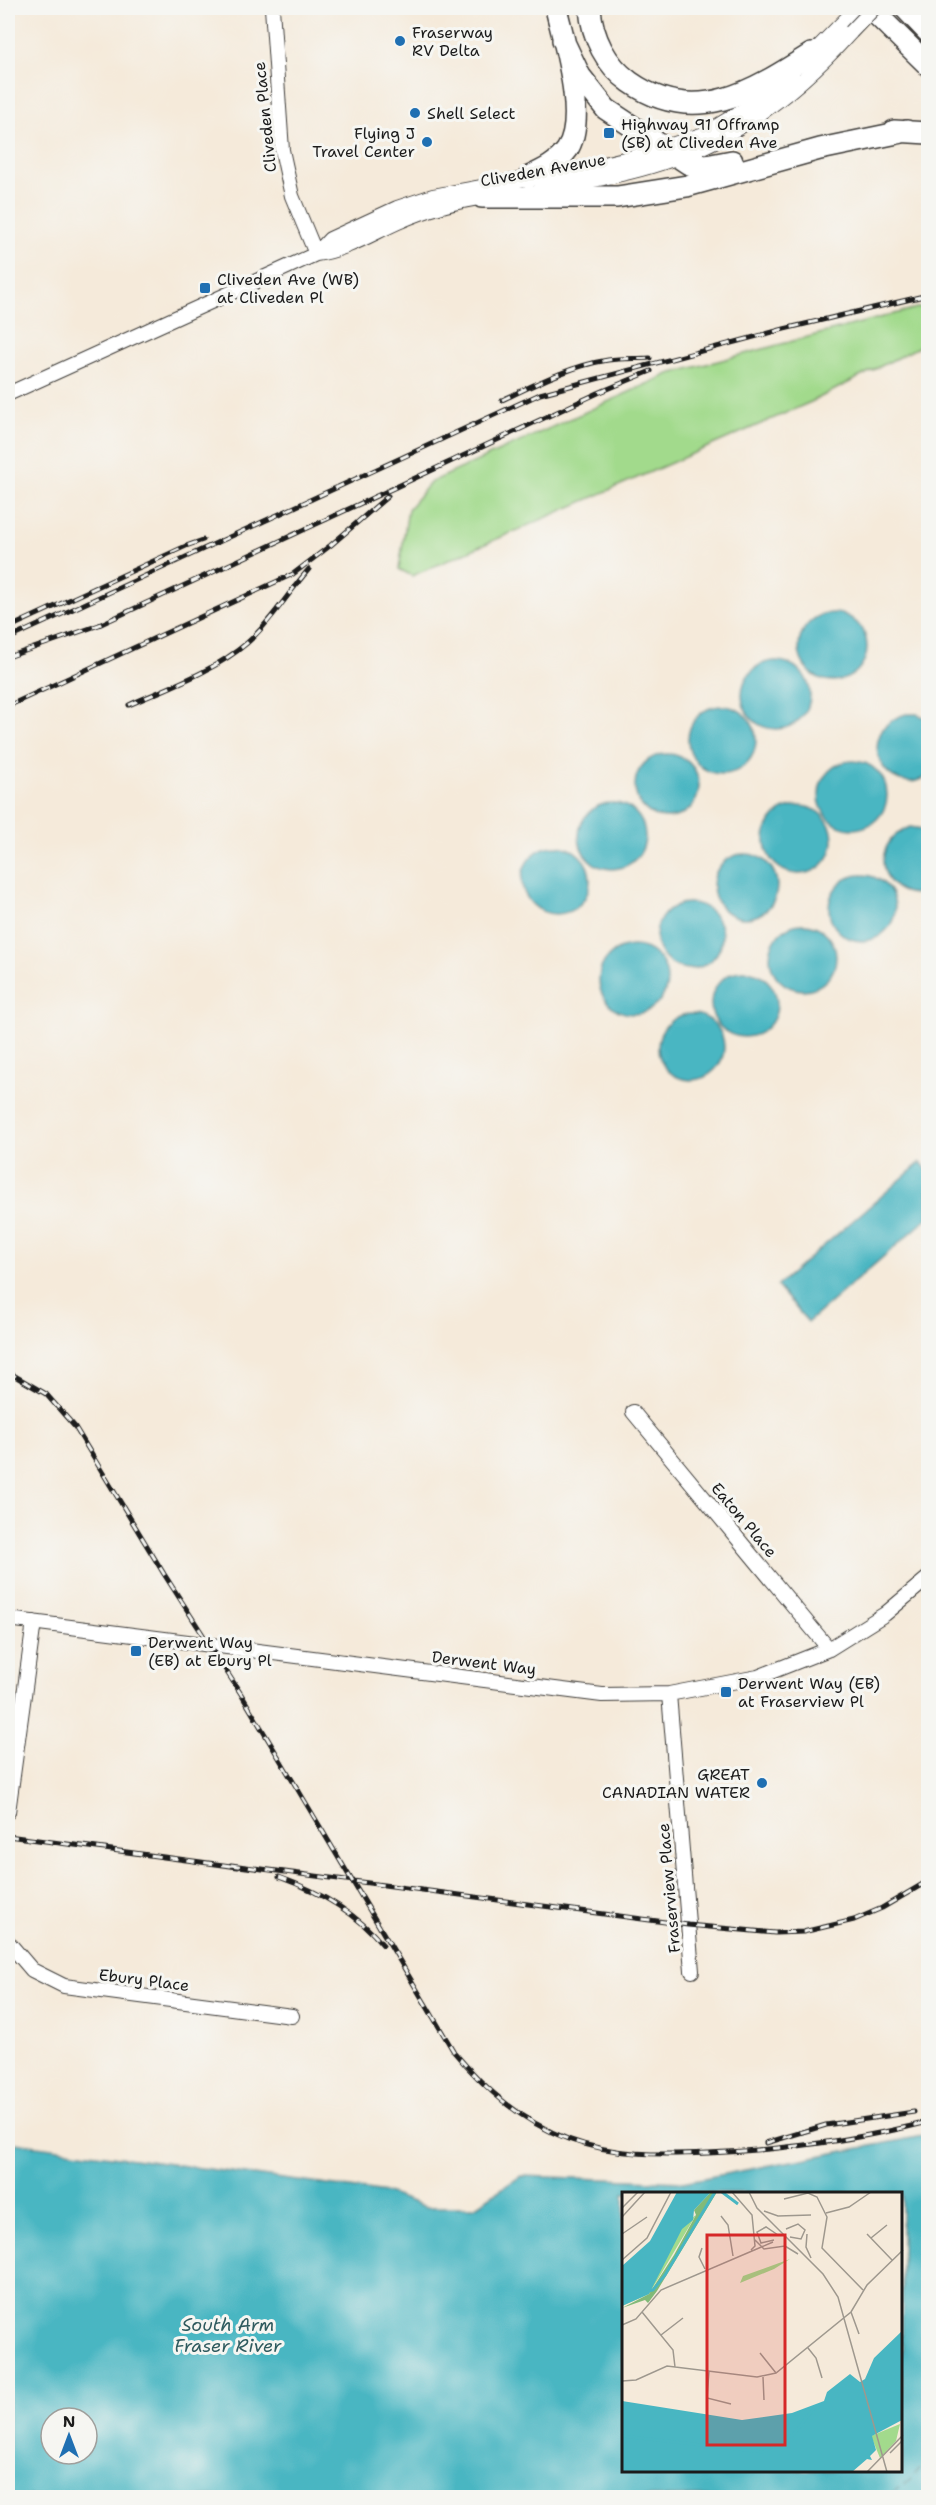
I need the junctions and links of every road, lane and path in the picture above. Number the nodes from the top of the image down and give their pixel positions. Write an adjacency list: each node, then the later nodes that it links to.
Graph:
1 (272, 8): 17 (street, Cliveden Place)
2 (556, 8): 9 (highway)
3 (590, 8): 10 (highway)
4 (857, 8): 7 (street, Cliveden Avenue)
5 (872, 8): 7 (street, Cliveden Avenue, bridge); 11 (highway)
6 (905, 8): 8 (highway)
7 (846, 28): 10 (street, Cliveden Avenue); 14 (street, Cliveden Avenue)
8 (928, 32)
9 (563, 40): 14 (highway); 15 (highway)
10 (812, 54): 14 (street, Cliveden Avenue)
11 (928, 65)
12 (907, 131): 13 (highway); 14 (highway); 16 (highway)
13 (928, 134)
14 (672, 153): 15 (street, Cliveden Avenue); 16 (street, Cliveden Avenue)
15 (529, 177): 17 (street, Cliveden Avenue)
16 (482, 197): 17 (street, Cliveden Avenue)
17 (316, 254): 18 (street, Cliveden Avenue)
18 (8, 394)
19 (633, 1412): 23 (street, Eaton Place)
20 (928, 1578): 23 (street, Derwent Way)
21 (8, 1619): 22 (street, Derwent Way)
22 (34, 1622): 24 (street, Derwent Way); 25 (street)
23 (829, 1649): 24 (street, Derwent Way)
24 (669, 1694): 27 (street, Fraserview Place)
25 (8, 1812)
26 (8, 1942): 28 (street, Ebury Place)
27 (692, 1971)
28 (292, 2016)

